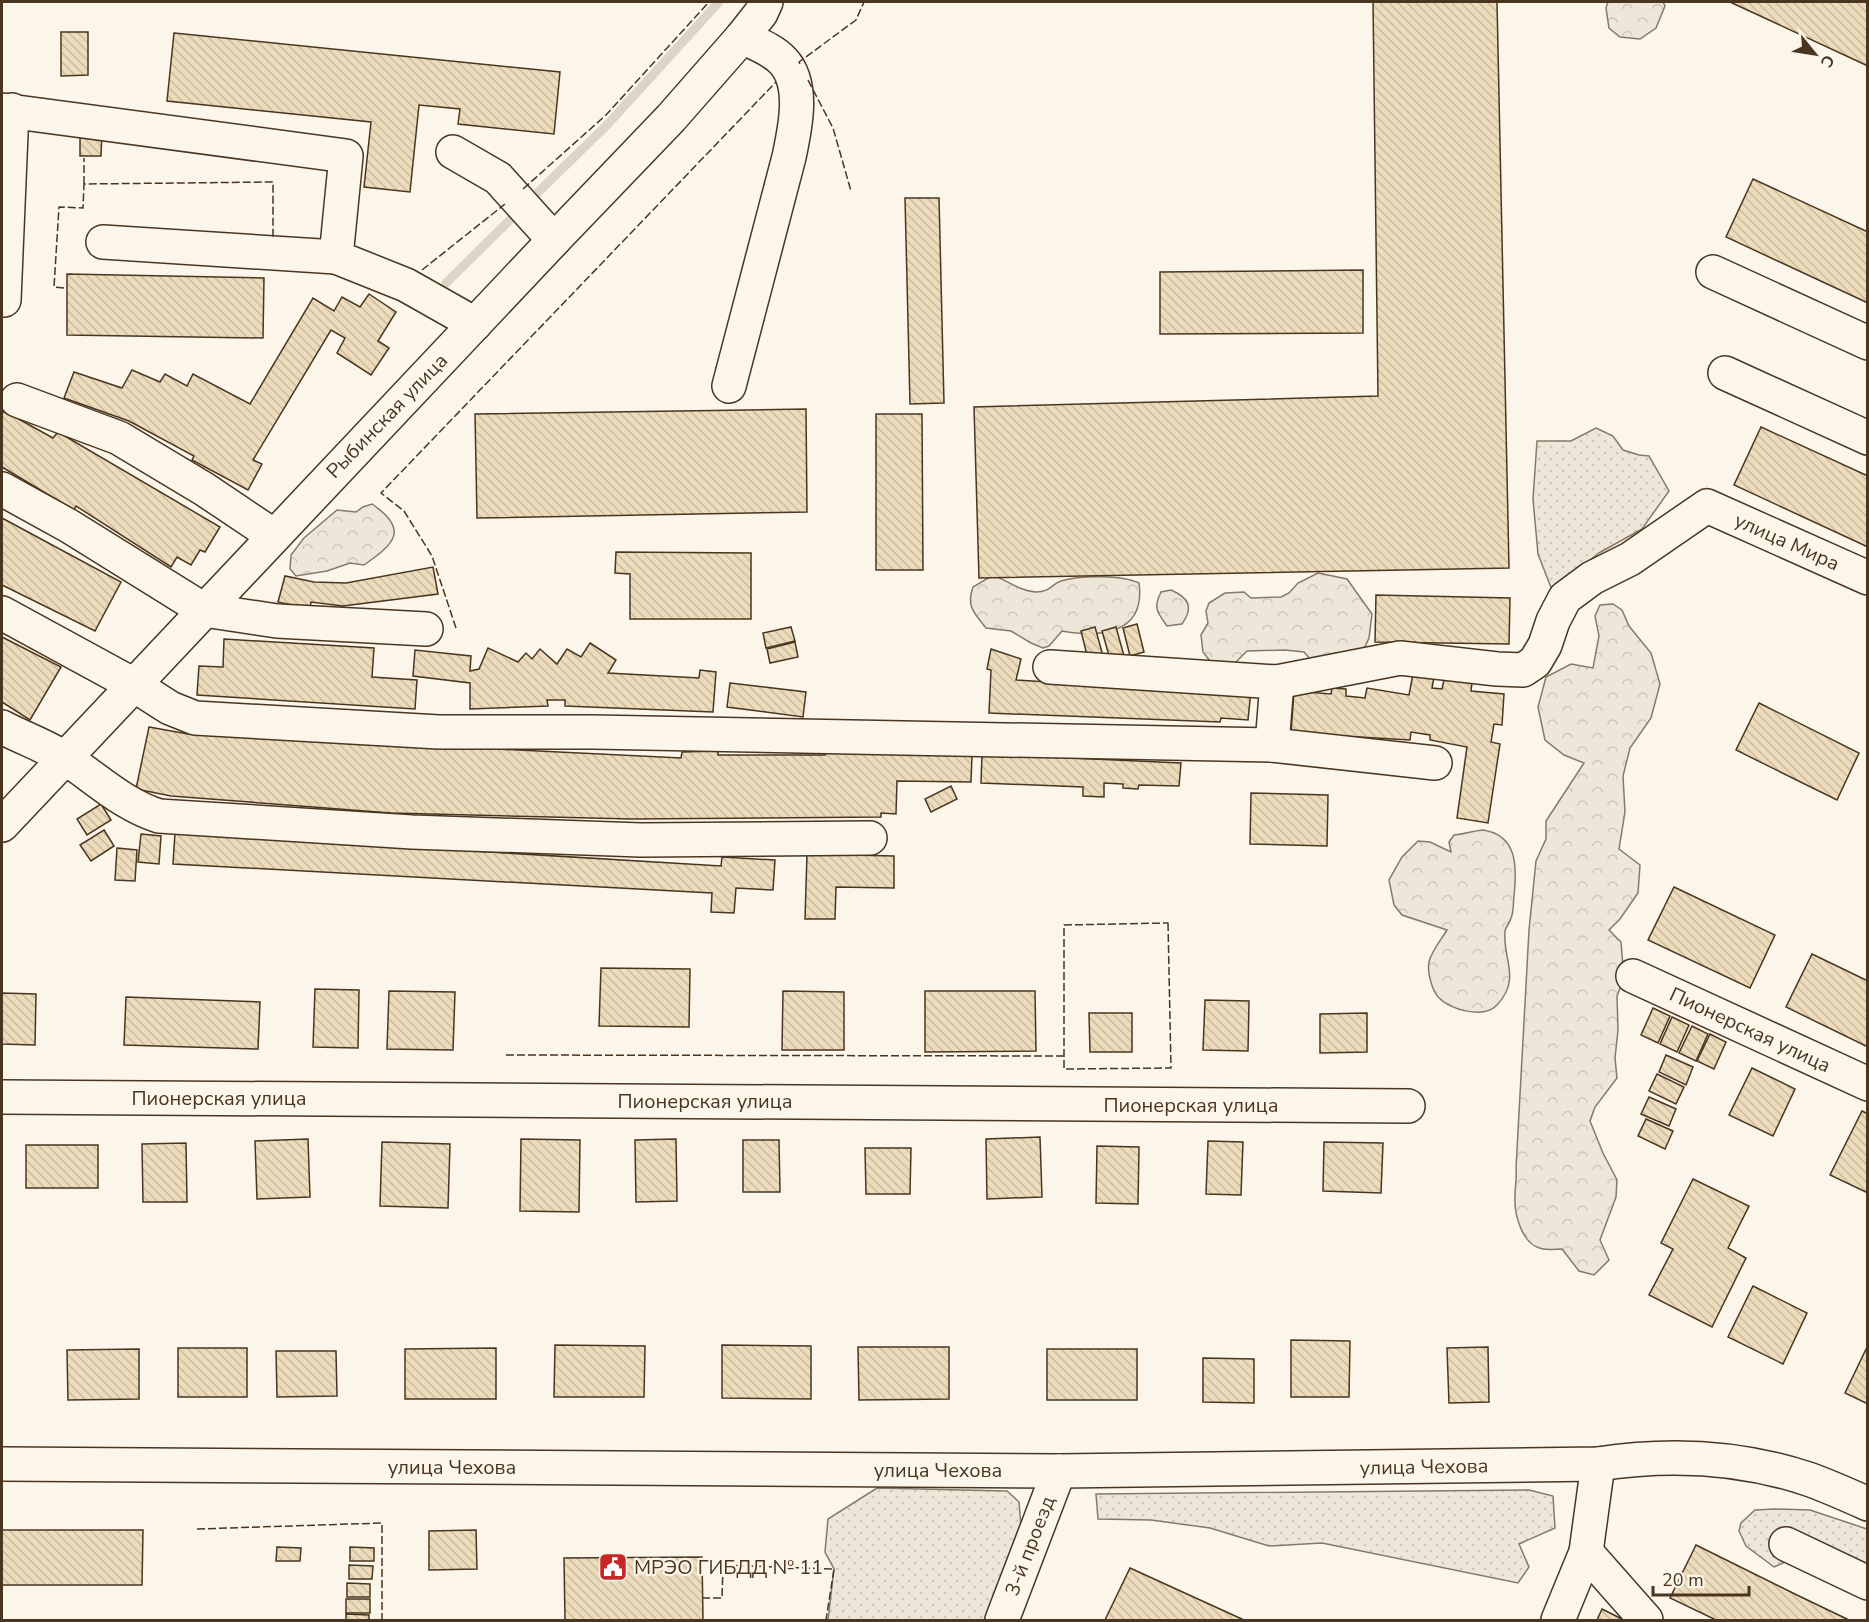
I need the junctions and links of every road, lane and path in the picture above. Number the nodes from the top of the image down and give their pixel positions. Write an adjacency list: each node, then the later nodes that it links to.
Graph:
1 (766, 2): 2 (street, Рыбинская улица)
2 (742, 38): 5 (street, Рыбинская улица); 13 (street)
3 (7, 110): 7 (street); 9 (street)
4 (453, 152): 5 (street)
5 (554, 240): 10 (street, Рыбинская улица)
6 (103, 242): 7 (street)
7 (336, 257): 10 (street)
8 (1713, 272): 11 (street)
9 (4, 300)
10 (475, 324): 17 (street, Рыбинская улица)
11 (1868, 343)
12 (1725, 373): 15 (street)
13 (729, 386)
14 (17, 400): 17 (street)
15 (1868, 438)
16 (2, 489): 19 (street)
17 (274, 536): 19 (street, Рыбинская улица)
18 (1868, 578): 23 (street, улица Мира)
19 (204, 610): 21 (street); 24 (street, Рыбинская улица)
20 (2, 613): 24 (street)
21 (426, 629)
22 (1050, 667): 23 (street)
23 (1277, 682): 26 (street)
24 (134, 685): 26 (street); 27 (street, Рыбинская улица)
25 (2, 727): 27 (street)
26 (1272, 745): 28 (street)
27 (66, 759): 29 (street, Рыбинская улица); 30 (street)
28 (1435, 764)
29 (2, 825)
30 (870, 838)
31 (1633, 976): 32 (street, Пионерская улица)
32 (1868, 1084)
33 (2, 1097): 34 (street, Пионерская улица)
34 (1408, 1106)
35 (2, 1464): 37 (street, улица Чехова)
36 (1598, 1464): 37 (street, улица Чехова); 38 (street, улица Чехова); 40 (street)
37 (1059, 1471): 42 (street, 3-й проезд)
38 (1868, 1504)
39 (1786, 1544): 41 (street)
40 (1586, 1552): 43 (street); 44 (street)
41 (1868, 1583)
42 (1002, 1620)
43 (1558, 1620)
44 (1646, 1620)

